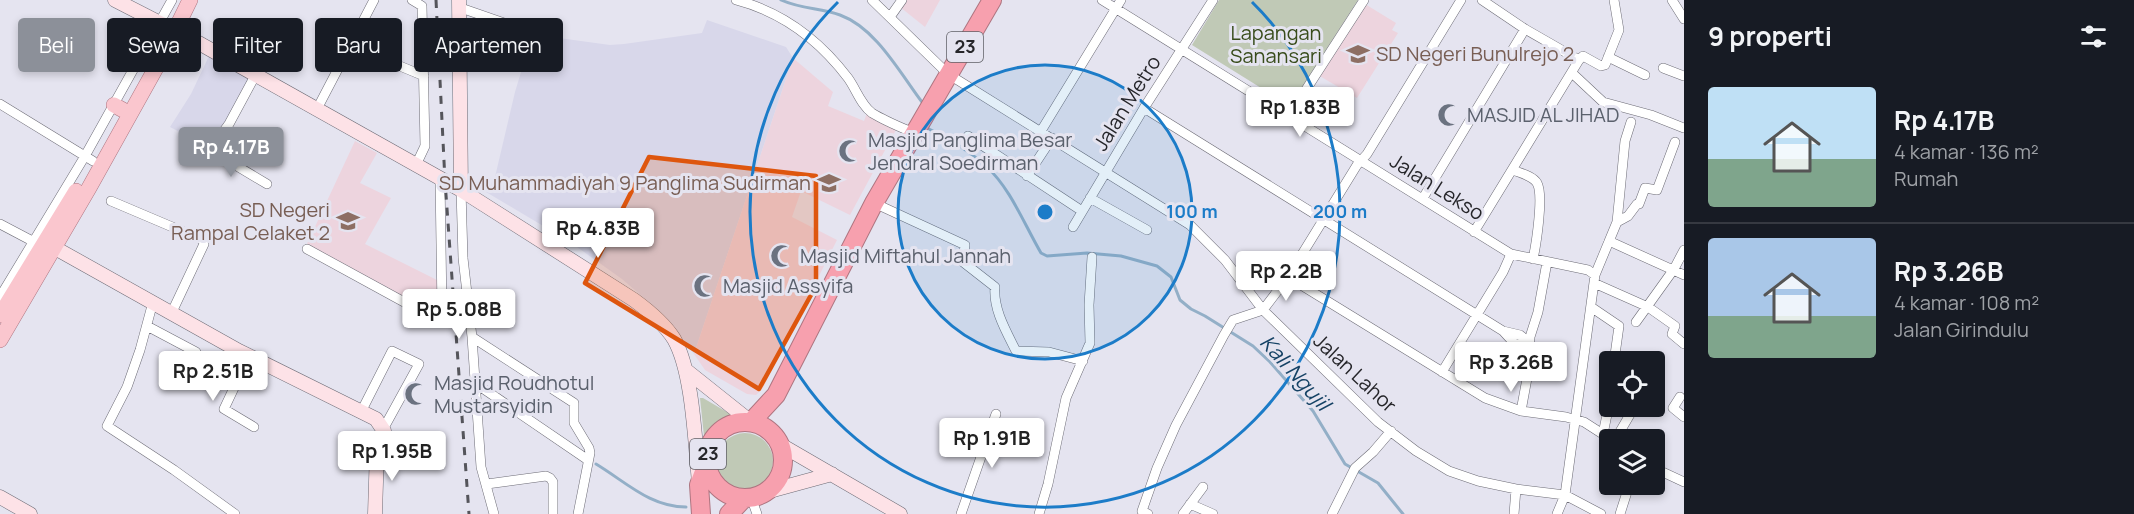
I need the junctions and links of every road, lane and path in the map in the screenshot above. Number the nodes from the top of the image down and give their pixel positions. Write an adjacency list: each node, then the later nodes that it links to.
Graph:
1 (115, 0): 21 (main road)
2 (172, 0): 22 (street)
3 (182, 0): 23 (main road)
4 (190, 0): 24 (main road)
5 (374, 0): 25 (street)
6 (412, 0): 43 (street)
7 (736, 0): 52 (street)
8 (872, 0): 20 (street, Jalan Lahor)
9 (902, 0): 20 (street)
10 (992, 0): 41 (highway, 23)
11 (1102, 0): 19 (street, Jalan Lekso)
12 (1213, 0): 30 (street, Jalan Metro)
13 (1364, 0): 48 (street)
14 (1461, 0): 57 (street)
15 (1482, 0): 28 (street)
16 (1614, 0): 31 (street)
17 (1672, 0): 27 (street)
18 (459, 4): 26 (street); 64 (main road)
19 (1118, 4): 30 (street, Jalan Lekso); 51 (street)
20 (890, 17): 41 (street, Jalan Lahor)
21 (150, 18)
22 (169, 18)
23 (172, 18)
24 (175, 18)
25 (364, 18)
26 (494, 18)
27 (1684, 19)
28 (1525, 29): 32 (street); 66 (street)
29 (201, 45): 40 (main road)
30 (1182, 50): 47 (street, Jalan Metro); 48 (street, Jalan Lekso)
31 (1608, 57): 32 (street); 42 (street)
32 (1579, 60): 39 (street)
33 (1684, 64): 44 (street)
34 (402, 67): 43 (street)
35 (1663, 68): 44 (street)
36 (139, 72): 56 (main road)
37 (142, 72): 77 (main road)
38 (335, 72): 46 (street)
39 (1572, 73): 50 (street); 59 (street)
40 (256, 74): 46 (main road); 63 (street)
41 (948, 74): 51 (street, Jalan Lahor); 52 (highway, 23)
42 (1645, 75)
43 (424, 76): 58 (street)
44 (1684, 76)
45 (0, 104): 56 (street)
46 (317, 108): 58 (main road)
47 (1144, 108): 60 (street, Jalan Metro); 70 (street)
48 (1289, 116): 57 (street, Jalan Lekso)
49 (1630, 122): 71 (street)
50 (1684, 128)
51 (1041, 130): 54 (street, Jalan Lahor)
52 (914, 133): 68 (highway, 23)
53 (968, 136): 61 (street)
54 (1052, 138): 60 (street, Jalan Lahor); 61 (street)
55 (1675, 142): 71 (street)
56 (89, 158): 77 (main road)
57 (1362, 161): 66 (street, Jalan Lekso); 70 (street)
58 (416, 165): 62 (main road)
59 (1513, 170): 75 (street); 82 (street)
60 (1105, 171): 65 (street, Jalan Metro); 92 (street, Jalan Lahor)
61 (1027, 176): 69 (street)
62 (440, 178): 64 (main road); 78 (street)
63 (267, 184)
64 (461, 190): 98 (street); 106 (main road)
65 (1090, 198): 69 (street, Jalan Metro); 74 (street)
66 (1423, 198): 75 (street, Jalan Lekso)
67 (111, 201): 93 (street)
68 (874, 203): 105 (street); 109 (highway, 23)
69 (1082, 211): 73 (street, Jalan Metro)
70 (1325, 219): 86 (street); 94 (street)
71 (1617, 222): 76 (street)
72 (0, 224): 77 (street)
73 (1073, 227)
74 (1148, 230)
75 (1474, 232): 80 (street, Jalan Lekso)
76 (1609, 241): 84 (street); 87 (street)
77 (44, 245): 88 (main road); 88 (street); 89 (main road)
78 (307, 249)
79 (1684, 250): 84 (street)
80 (1511, 254): 82 (street, Jalan Lekso); 94 (street)
81 (1092, 257): 105 (street)
82 (1533, 259): 83 (street, Jalan Lekso)
83 (1547, 262): 87 (street, Jalan Lekso); 101 (street)
84 (1674, 269): 85 (street); 91 (street)
85 (1684, 275)
86 (1287, 277): 92 (street); 107 (street)
87 (1594, 279): 90 (street); 91 (street, Jalan Lekso)
88 (11, 299): 95 (main road); 99 (main road)
89 (153, 302): 93 (main road); 97 (street)
90 (1591, 307): 102 (street); 115 (street)
91 (1648, 307): 96 (street); 100 (street, Jalan Lekso)
92 (1263, 310): 119 (street, Jalan Lahor); 150 (street)
93 (172, 312): 104 (main road)
94 (1477, 313): 101 (street); 107 (street)
95 (0, 315)
96 (1636, 322)
97 (147, 326): 103 (street); 140 (street)
98 (472, 337): 108 (street); 125 (street)
99 (0, 340)
100 (1684, 344)
101 (1527, 345): 111 (street)
102 (1616, 351)
103 (196, 352)
104 (249, 356): 112 (main road); 118 (street)
105 (1083, 361): 149 (street)
106 (687, 371): 116 (main road); 121 (main road)
107 (1442, 372): 111 (street)
108 (475, 382): 125 (street); 130 (street)
109 (777, 395): 116 (highway, 23); 122 (highway, 23)
110 (1680, 397): 114 (street)
111 (1521, 411): 115 (street)
112 (362, 412): 117 (main road); 117 (street)
113 (996, 414): 148 (street)
114 (1684, 417)
115 (1576, 420): 120 (street); 134 (street)
116 (752, 422): 122 (highway); 126 (highway, 23)
117 (382, 425): 124 (main road)
118 (254, 427)
119 (1390, 431): 133 (street, Jalan Lahor); 153 (street)
120 (1599, 432)
121 (695, 440): 126 (main road); 131 (main road)
122 (778, 442): 128 (main road); 137 (highway, 23)
123 (439, 448): 124 (street)
124 (377, 450): 141 (main road)
125 (588, 460): 144 (street)
126 (707, 461): 131 (highway, 23); 137 (highway, 23)
127 (1665, 473): 129 (street)
128 (832, 474): 137 (main road); 147 (main road)
129 (1684, 482)
130 (487, 484): 142 (street); 143 (street)
131 (699, 486): 145 (highway, 23)
132 (1203, 487): 138 (street)
133 (1516, 489): 134 (street, Jalan Lahor); 154 (street)
134 (1565, 495): 155 (street); 156 (street)
135 (1626, 495): 157 (street)
136 (0, 497): 139 (main road)
137 (754, 500): 146 (highway, 23)
138 (1190, 504): 151 (street); 152 (street)
139 (30, 514)
140 (235, 514)
141 (375, 514)
142 (494, 514)
143 (553, 514)
144 (578, 514)
145 (701, 514)
146 (729, 514)
147 (900, 514)
148 (961, 514)
149 (1039, 514)
150 (1148, 514)
151 (1183, 514)
152 (1214, 514)
153 (1332, 514)
154 (1514, 514)
155 (1557, 514)
156 (1601, 514)
157 (1620, 514)

